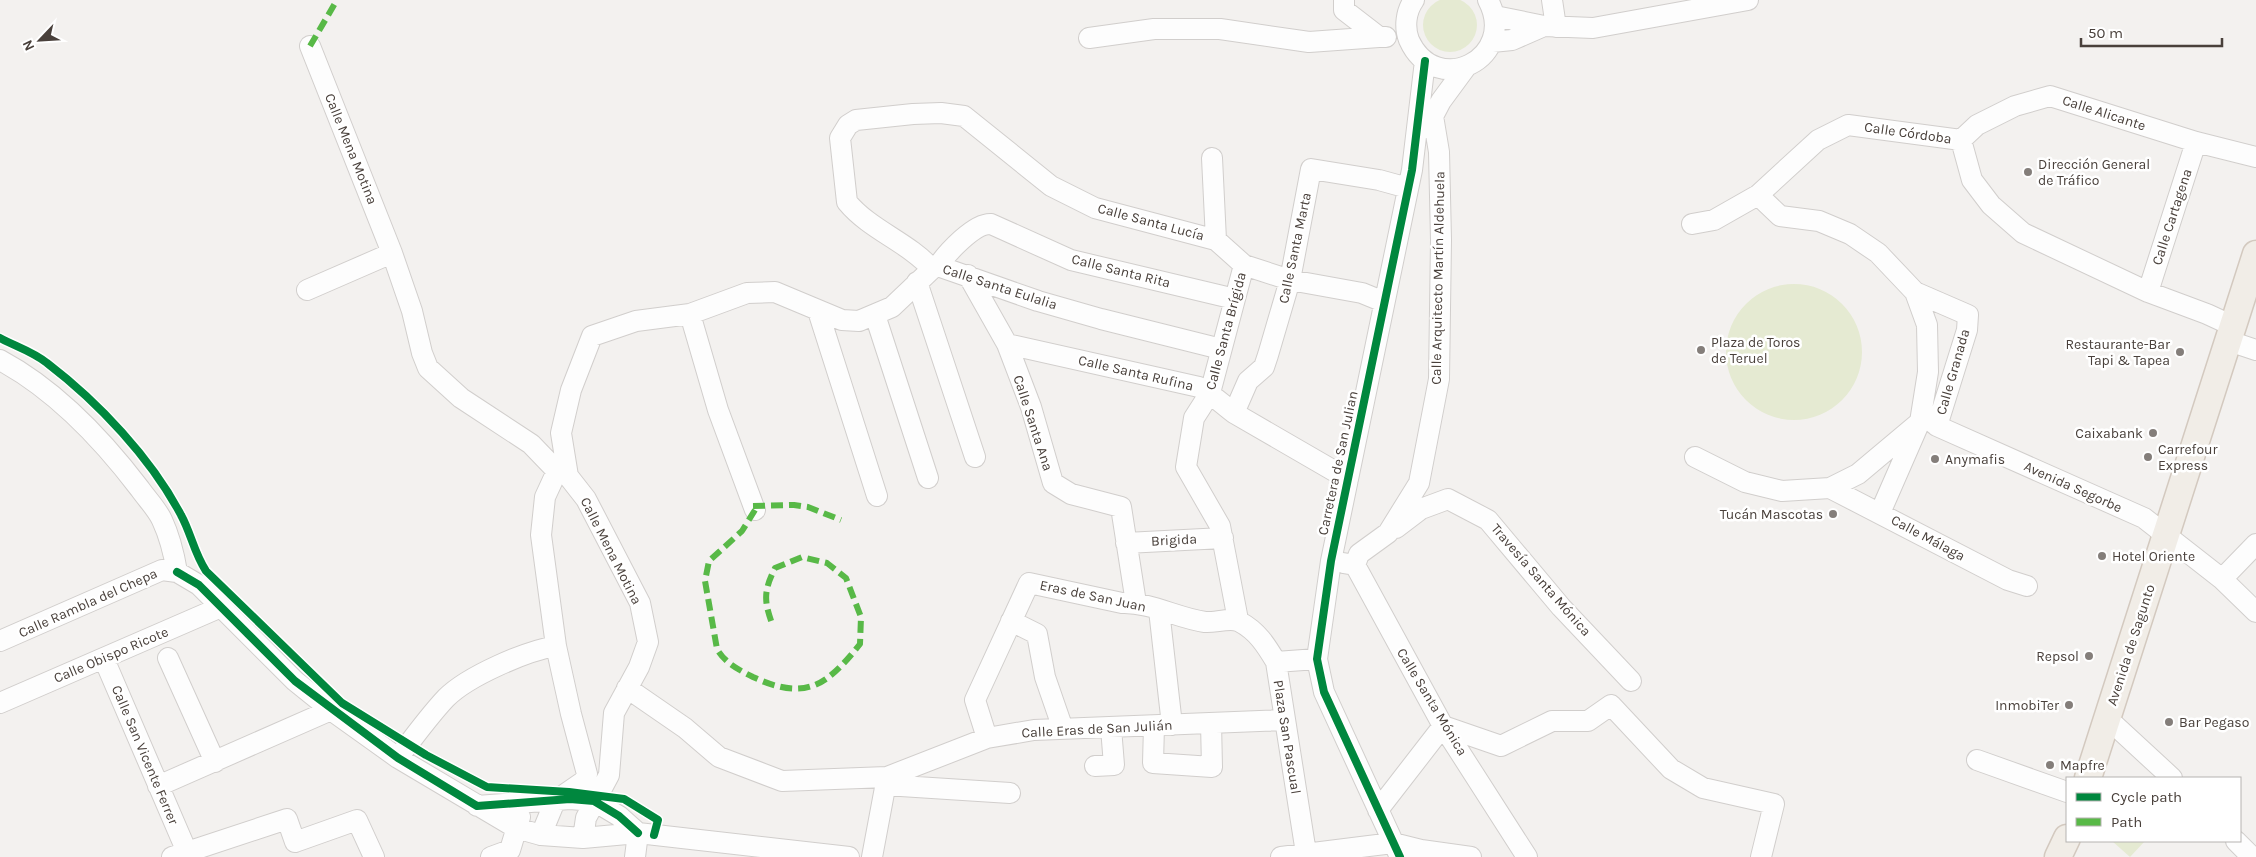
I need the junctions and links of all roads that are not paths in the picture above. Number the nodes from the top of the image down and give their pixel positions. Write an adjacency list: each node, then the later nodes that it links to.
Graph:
1 (1344, 0): 8 (street)
2 (1414, 0): 7 (street)
3 (1552, 0): 6 (street)
4 (1748, 0): 6 (street)
5 (1492, 8): 6 (street); 10 (street)
6 (1550, 26): 10 (street)
7 (1408, 36): 8 (street); 12 (street)
8 (1379, 37): 9 (street)
9 (1089, 38)
10 (1492, 42): 13 (street)
11 (310, 46): 25 (street, Calle Mena Motina)
12 (1424, 61): 13 (street); 18 (street, Carretera de San Julian)
13 (1466, 67): 14 (street, Carretera de San Julian)
14 (1433, 116): 18 (street, Carretera de San Julian); 56 (street, Calle Arquitecto Martín Aldehuela)
15 (848, 125): 24 (street, Calle Santa Lucía); 28 (street, Calle Santa Eulalia)
16 (1960, 140): 17 (street, Calle Alicante); 22 (street, Calle Córdoba); 33 (street, Calle Córdoba)
17 (2196, 142): 19 (street, Calle Alicante); 33 (street, Calle Cartagena)
18 (1416, 147): 21 (street, Carretera de San Julian)
19 (2256, 157)
20 (1212, 158): 24 (street)
21 (1408, 188): 30 (street, Calle Santa Marta); 35 (street, Carretera de San Julian)
22 (1758, 195): 23 (street, Calle Córdoba); 32 (street, Calle Granada)
23 (1692, 224)
24 (1216, 240): 27 (street, Calle Santa Brígida)
25 (392, 253): 31 (street); 49 (street, Calle Mena Motina)
26 (2256, 254): 39 (main road, Avenida de Sagunto)
27 (1244, 265): 30 (street); 34 (street, Calle Santa Brígida)
28 (929, 272): 29 (street, Calle Santa Eulalia); 34 (street, Calle Santa Rita); 38 (street); 47 (street)
29 (968, 275): 40 (street); 41 (street, Calle Santa Eulalia)
30 (1290, 280): 35 (street); 45 (street, Calle Santa Marta)
31 (307, 290)
32 (1915, 292): 46 (street, Calle Granada); 46 (street, Calle Granada)
33 (2148, 292): 39 (street, Calle Córdoba)
34 (1235, 299): 41 (street, Calle Santa Brígida)
35 (1384, 302): 51 (street, Carretera de San Julian)
36 (818, 311): 37 (street); 38 (street); 53 (street)
37 (690, 314): 49 (street); 54 (street)
38 (875, 315): 50 (street)
39 (2231, 334): 42 (street); 57 (main road, Avenida de Sagunto)
40 (1006, 344): 44 (street, Calle Santa Rufina); 59 (street, Calle Santa Ana)
41 (1221, 349): 44 (street, Calle Santa Brígida)
42 (2256, 350)
43 (0, 360): 63 (street)
44 (1210, 393): 45 (street, Calle Santa Rufina); 58 (street, Calle Santa Brígida)
45 (1234, 413): 51 (street, Calle Santa Rufina)
46 (1926, 421): 52 (street); 55 (street); 57 (street, Avenida Segorbe)
47 (975, 458)
48 (1695, 458): 52 (street)
49 (563, 473): 73 (street); 79 (street, Calle Mena Motina)
50 (928, 478)
51 (1348, 479): 61 (street, Carretera de San Julian)
52 (1830, 488): 55 (street, Calle Málaga)
53 (877, 496)
54 (755, 510)
55 (1880, 513): 65 (street, Calle Málaga)
56 (1388, 533): 62 (street, Calle Arquitecto Martín Aldehuela); 78 (street, Travesía Santa Mónica)
57 (2167, 536): 64 (street, Avenida Segorbe); 82 (main road, Avenida de Sagunto)
58 (1223, 538): 59 (street, Brigida); 70 (street, Calle Santa Brígida)
59 (1126, 542): 66 (street, Calle Santa Ana)
60 (2256, 544): 64 (street)
61 (1331, 561): 62 (street); 76 (street, Carretera de San Julian)
62 (1355, 565): 86 (street, Calle Santa Mónica)
63 (177, 572): 67 (street); 72 (street, Calle Rambla del Chepa)
64 (2222, 579): 69 (street, Avenida Segorbe)
65 (2027, 586)
66 (1136, 602): 68 (street, Eras de San Juan); 71 (street, Eras de San Juan)
67 (221, 607): 75 (street, Calle Obispo Ricote); 81 (street)
68 (1159, 610): 70 (street, Eras de San Juan); 85 (street)
69 (2256, 612)
70 (1238, 620): 77 (street)
71 (1011, 621): 88 (street); 89 (street, Eras de San Juan)
72 (0, 641)
73 (556, 646): 90 (street); 100 (street)
74 (168, 658): 92 (street)
75 (104, 659): 80 (street, Calle Obispo Ricote); 97 (street, Calle San Vicente Ferrer)
76 (1317, 659): 77 (street, Plaza San Pascual); 104 (street, Carretera de San Julian)
77 (1276, 662): 83 (street, Plaza San Pascual)
78 (1630, 681)
79 (627, 688): 96 (street, Calle Eras de San Julián); 101 (street, Calle Mena Motina)
80 (0, 703)
81 (331, 710): 90 (street); 92 (street)
82 (2107, 718): 94 (main road, Avenida de Sagunto); 95 (street)
83 (1285, 720): 84 (street, Calle Eras de San Julián); 113 (street, Plaza San Pascual)
84 (1211, 723): 85 (street, Calle Eras de San Julián); 85 (street)
85 (1163, 726): 87 (street, Calle Eras de San Julián)
86 (1443, 726): 104 (street); 122 (street, Calle Santa Mónica); 123 (street)
87 (1112, 728): 88 (street, Calle Eras de San Julián); 93 (street)
88 (1062, 729): 89 (street, Calle Eras de San Julián)
89 (987, 738): 96 (street, Calle Eras de San Julián)
90 (398, 758): 103 (street)
91 (1977, 760): 98 (street)
92 (215, 762): 97 (street)
93 (1095, 766)
94 (2088, 777)
95 (2171, 777)
96 (886, 781): 99 (street); 119 (street)
97 (158, 786): 114 (street, Calle San Vicente Ferrer)
98 (2066, 792)
99 (1010, 793)
100 (555, 801): 101 (street); 102 (street); 107 (street)
101 (594, 801): 106 (street); 108 (street, Calle Mena Motina)
102 (525, 803): 103 (street); 105 (street)
103 (477, 806): 105 (street)
104 (1378, 810): 112 (street, Carretera de San Julian)
105 (516, 828): 107 (street); 116 (street)
106 (638, 833): 108 (street); 117 (street); 118 (street)
107 (541, 835): 108 (street)
108 (583, 838)
109 (2066, 842): 124 (main road)
110 (2068, 842): 125 (main road)
111 (2237, 842): 126 (street)
112 (1397, 850): 113 (street); 121 (street)
113 (1306, 853): 120 (street)
114 (177, 856): 115 (street)
115 (374, 857)
116 (491, 857)
117 (635, 857)
118 (849, 857)
119 (872, 857)
120 (1281, 857)
121 (1471, 857)
122 (1527, 857)
123 (1761, 857)
124 (2058, 857)
125 (2065, 857)
126 (2252, 857)

